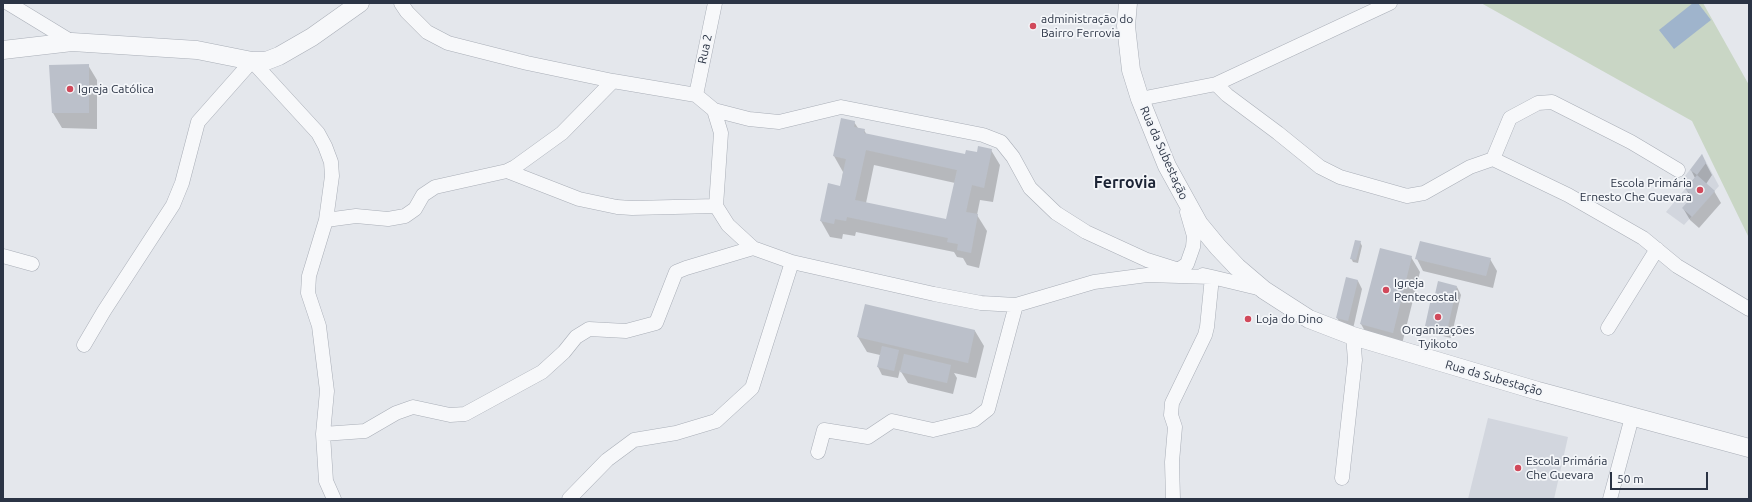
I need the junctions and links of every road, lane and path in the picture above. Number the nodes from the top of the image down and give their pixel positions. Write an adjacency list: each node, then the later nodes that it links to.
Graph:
1 (8, 3): 7 (street)
2 (360, 3): 9 (street)
3 (401, 3): 10 (street)
4 (715, 3): 12 (street, Rua 2)
5 (1128, 3): 13 (street, Rua da Subestação)
6 (1390, 3): 11 (street)
7 (72, 42): 8 (street); 9 (street)
8 (3, 50)
9 (252, 61): 20 (street); 33 (street)
10 (613, 81): 12 (street); 17 (street)
11 (1216, 84): 13 (street); 15 (street)
12 (696, 95): 14 (street)
13 (1140, 99): 18 (street, Rua da Subestação)
14 (714, 110): 19 (street); 26 (street)
15 (1493, 159): 16 (street); 22 (street)
16 (1678, 170)
17 (507, 171): 19 (street); 20 (street)
18 (1184, 199): 26 (street); 28 (street, Rua da Subestação)
19 (716, 206): 21 (street)
20 (326, 220): 35 (street)
21 (753, 248): 24 (street); 35 (street)
22 (1656, 249): 30 (street); 31 (street)
23 (3, 256): 25 (street)
24 (792, 262): 29 (street); 40 (street)
25 (32, 264)
26 (1178, 270): 27 (street)
27 (1212, 277): 28 (street); 29 (street); 41 (street)
28 (1264, 290): 32 (street, Rua da Subestação)
29 (1016, 305): 37 (street)
30 (1749, 309)
31 (1608, 328)
32 (1353, 336): 34 (street, Rua da Subestação); 38 (street)
33 (84, 345)
34 (1632, 417): 36 (street, Rua da Subestação); 42 (street)
35 (324, 434): 39 (street)
36 (1749, 448)
37 (818, 452)
38 (1342, 478)
39 (334, 499)
40 (569, 499)
41 (1172, 499)
42 (1610, 499)

